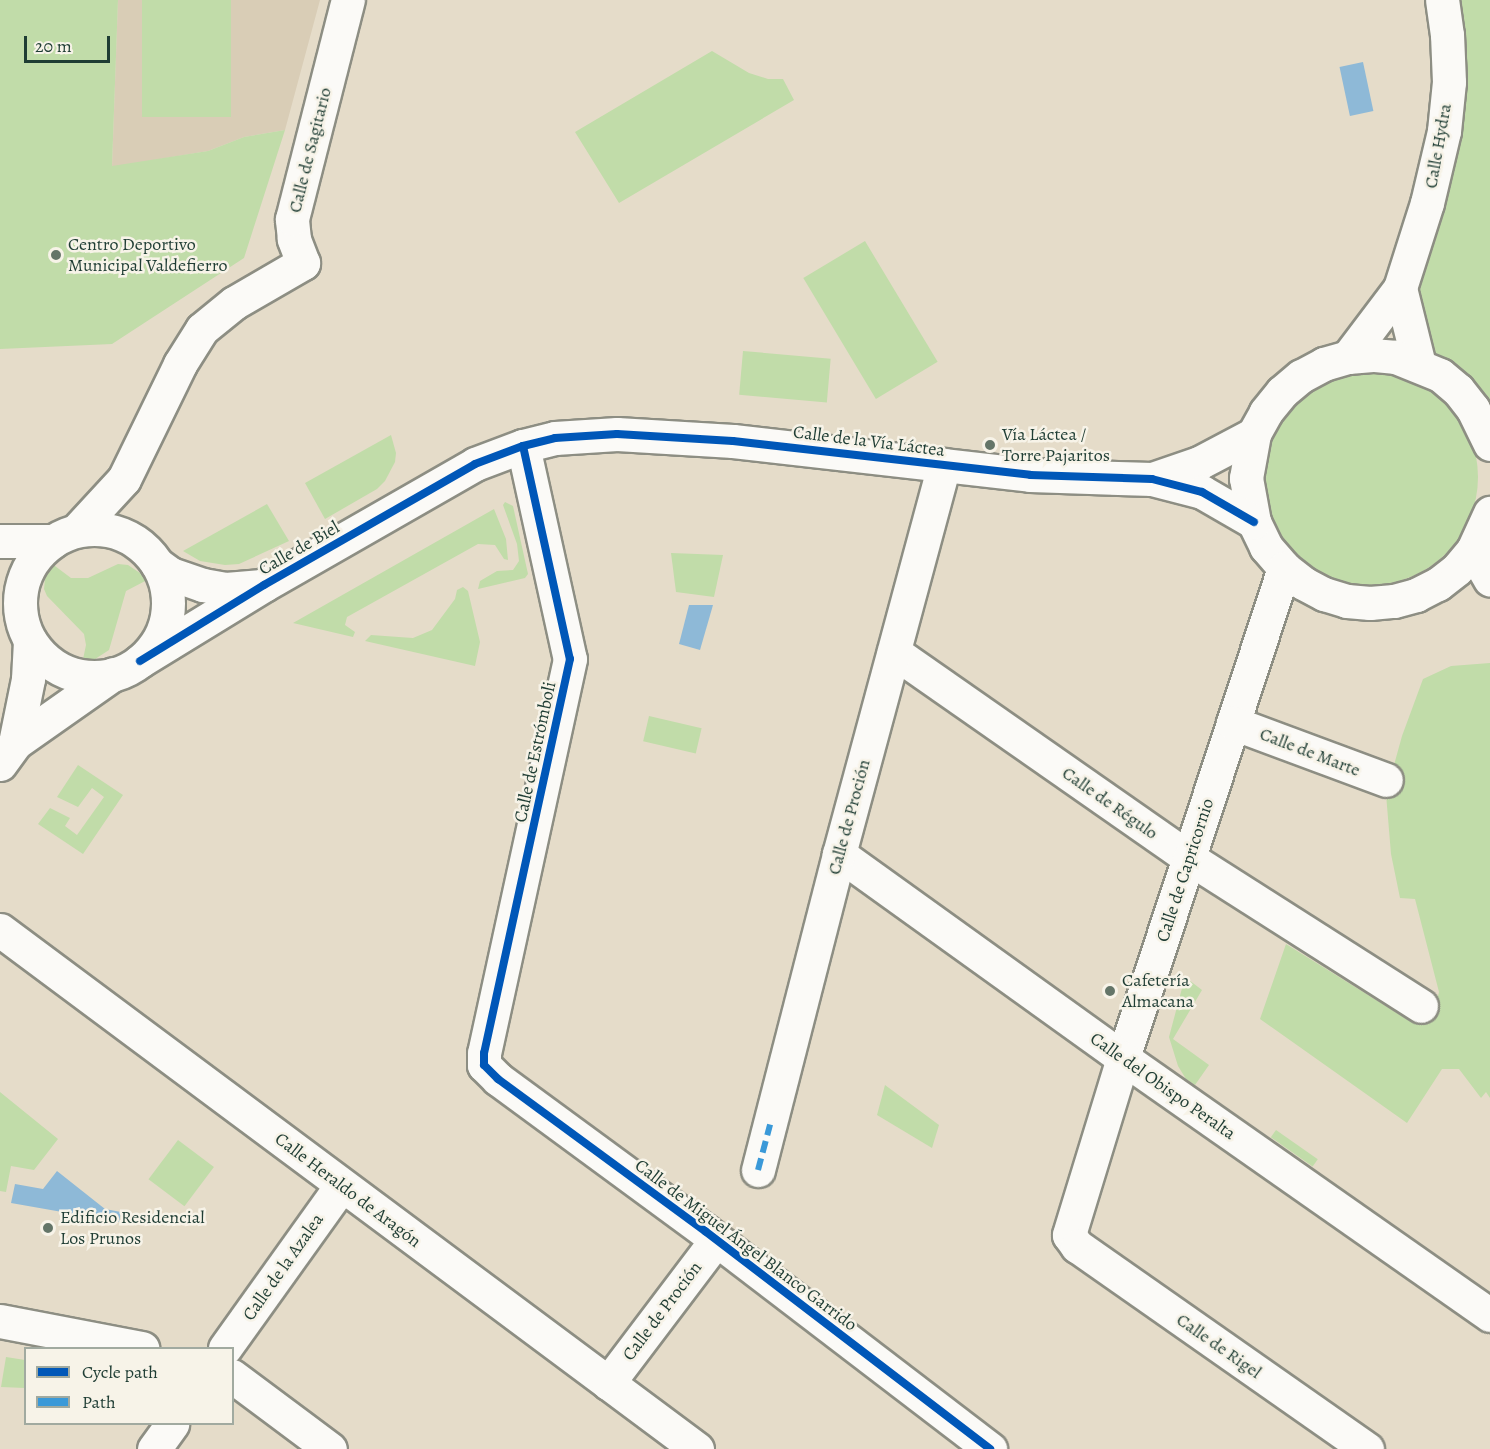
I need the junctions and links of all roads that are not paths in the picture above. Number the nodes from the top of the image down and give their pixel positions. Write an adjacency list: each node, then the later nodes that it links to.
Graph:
1 (348, 0): 11 (street, Calle de Sagitario)
2 (1442, 0): 3 (street, Calle Hydra)
3 (1400, 288): 4 (street, Calle Hydra); 5 (street)
4 (1348, 357): 5 (street); 6 (street)
5 (1419, 365): 7 (street)
6 (1254, 434): 12 (street, Calle de la Vía Láctea); 14 (street)
7 (1488, 435)
8 (523, 446): 9 (street, Calle de la Vía Láctea); 10 (street, Calle de la Vía Láctea); 36 (street, Calle de Estrómboli)
9 (475, 464): 23 (street, Calle de Biel)
10 (944, 465): 12 (street, Calle de la Vía Láctea); 26 (street, Calle de Proción)
11 (124, 479): 15 (street, Calle de Sagitario); 17 (street)
12 (1152, 479): 14 (street, Calle de la Vía Láctea)
13 (1490, 513): 18 (street)
14 (1254, 522): 20 (street)
15 (65, 535): 16 (street); 17 (street); 24 (street)
16 (0, 541)
17 (135, 541): 19 (street)
18 (1473, 550): 20 (street); 22 (street)
19 (158, 564): 23 (street, Calle de Biel); 27 (street)
20 (1284, 568): 28 (street, Calle de Capricornio)
21 (0, 574): 24 (street)
22 (1490, 580)
23 (264, 585): 27 (street, Calle de Biel)
24 (19, 601): 25 (street)
25 (30, 641): 27 (street); 29 (street, Calle de Biel)
26 (894, 652): 31 (street, Calle de Proción); 32 (street, Calle de Régulo)
27 (127, 668): 29 (street, Calle de Biel)
28 (1233, 723): 30 (street, Calle de Marte); 32 (street, Calle de Capricornio)
29 (8, 753)
30 (1386, 780)
31 (839, 854): 35 (street, Calle del Obispo Peralta); 37 (street, Calle de Proción)
32 (1189, 858): 34 (street, Calle de Régulo); 35 (street, Calle de Capricornio)
33 (0, 930): 38 (street, Calle Heraldo de Aragón)
34 (1420, 1006)
35 (1123, 1058): 40 (street, Calle de Capricornio); 41 (street, Calle del Obispo Peralta)
36 (484, 1065): 39 (street, Calle de Miguel Ángel Blanco Garrido)
37 (758, 1170)
38 (341, 1186): 44 (street, Calle de la Azalea); 46 (street, Calle Heraldo de Aragón)
39 (716, 1240): 46 (street, Calle de Proción); 52 (street, Calle de Miguel Ángel Blanco Garrido)
40 (1072, 1241): 48 (street, Calle de Rigel)
41 (1490, 1315)
42 (0, 1321): 43 (street)
43 (137, 1347)
44 (226, 1347)
45 (234, 1377): 50 (street)
46 (608, 1383): 51 (street, Calle Heraldo de Aragón)
47 (171, 1425): 49 (street)
48 (1332, 1439): 53 (street, Calle de Rigel)
49 (154, 1449)
50 (330, 1449)
51 (697, 1449)
52 (990, 1449)
53 (1367, 1449)

